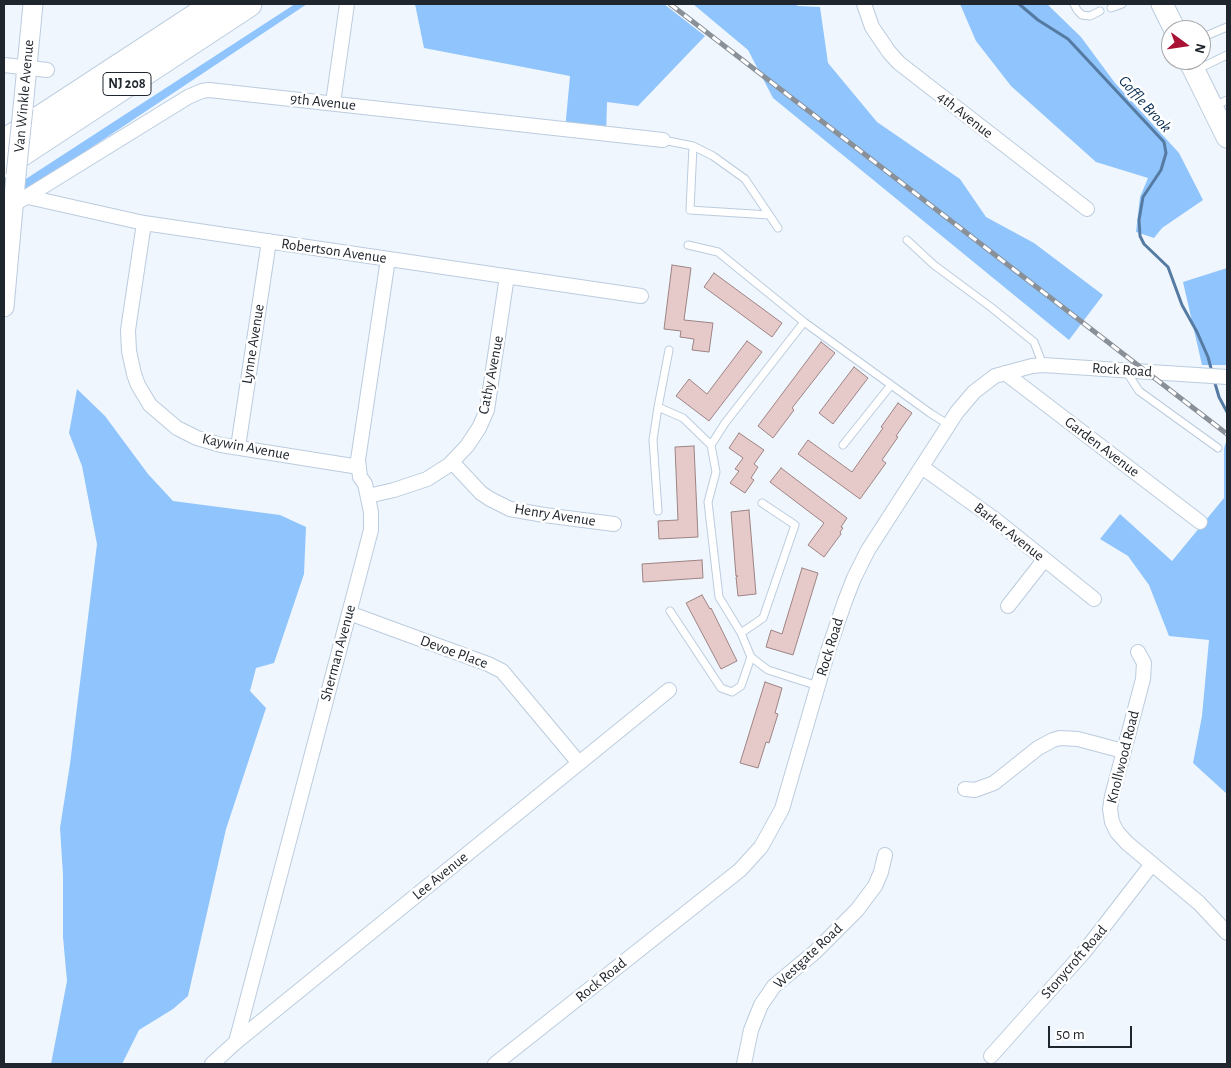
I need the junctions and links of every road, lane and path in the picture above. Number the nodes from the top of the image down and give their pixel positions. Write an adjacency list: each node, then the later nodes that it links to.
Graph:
1 (33, 4): 17 (street, Van Winkle Avenue)
2 (215, 4): 23 (highway, NJ 208)
3 (249, 4): 25 (highway, NJ 208)
4 (347, 4): 20 (street)
5 (864, 4): 27 (street, 4th Avenue)
6 (1074, 4): 10 (lane)
7 (1122, 4): 9 (lane)
8 (1162, 4): 11 (main road)
9 (1111, 8)
10 (1100, 12)
11 (1170, 20)
12 (1227, 27): 13 (lane)
13 (1211, 34)
14 (1227, 55): 15 (lane)
15 (1211, 60)
16 (4, 65): 17 (street)
17 (26, 68): 18 (street); 25 (street, Van Winkle Avenue, bridge)
18 (47, 70)
19 (1194, 70): 21 (main road)
20 (333, 103): 22 (street, 9th Avenue); 26 (street, 9th Avenue)
21 (1223, 118)
22 (663, 140): 24 (lane)
23 (4, 142)
24 (693, 146): 28 (lane); 28 (lane)
25 (10, 170): 26 (street, Van Winkle Avenue)
26 (21, 201): 29 (street, Robertson Avenue); 37 (street, Van Winkle Avenue)
27 (1087, 209)
28 (769, 215): 30 (lane)
29 (144, 223): 32 (street, Robertson Avenue); 49 (street, Kaywin Avenue)
30 (778, 228)
31 (907, 240): 40 (lane)
32 (269, 241): 34 (street, Robertson Avenue); 49 (street, Lynne Avenue)
33 (688, 245): 38 (lane)
34 (388, 259): 35 (street, Robertson Avenue); 52 (street, Sherman Avenue)
35 (507, 276): 36 (street, Robertson Avenue); 51 (street, Cathy Avenue)
36 (641, 296)
37 (4, 307)
38 (804, 322): 44 (lane); 47 (lane)
39 (669, 350): 45 (lane)
40 (1043, 365): 41 (street, Rock Road); 42 (street, Rock Road)
41 (1126, 371): 43 (street, Rock Road); 50 (lane)
42 (1005, 372): 46 (street, Rock Road); 57 (street, Garden Avenue)
43 (1227, 377)
44 (891, 385): 46 (lane); 48 (lane)
45 (658, 408): 47 (lane); 56 (lane)
46 (949, 425): 53 (street, Rock Road)
47 (711, 445): 64 (lane)
48 (843, 445)
49 (238, 447): 52 (street, Kaywin Avenue)
50 (1218, 448)
51 (452, 462): 54 (street, Cathy Avenue); 58 (street, Henry Avenue)
52 (359, 467): 54 (street, Sherman Avenue)
53 (922, 467): 59 (street, Barker Avenue); 67 (street, Rock Road)
54 (368, 496): 63 (street, Sherman Avenue)
55 (762, 503): 64 (lane)
56 (658, 512)
57 (1200, 522)
58 (614, 524)
59 (1044, 560): 60 (street, Barker Avenue); 61 (street)
60 (1094, 599)
61 (1008, 606)
62 (670, 610): 66 (lane)
63 (349, 613): 70 (street, Devoe Place); 75 (street, Sherman Avenue)
64 (741, 633): 66 (lane)
65 (1138, 652): 69 (street, Knollwood Road)
66 (751, 657): 67 (lane)
67 (819, 686): 78 (street, Rock Road)
68 (669, 690): 70 (street, Lee Avenue)
69 (1123, 752): 71 (street); 73 (street, Knollwood Road)
70 (579, 763): 75 (street, Lee Avenue)
71 (965, 789)
72 (885, 855): 79 (street, Westgate Road)
73 (1152, 864): 74 (street, Knollwood Road); 76 (street, Stonycroft Road)
74 (1227, 933)
75 (236, 1042): 77 (street, Lee Avenue)
76 (991, 1056)
77 (212, 1064)
78 (495, 1064)
79 (744, 1064)

